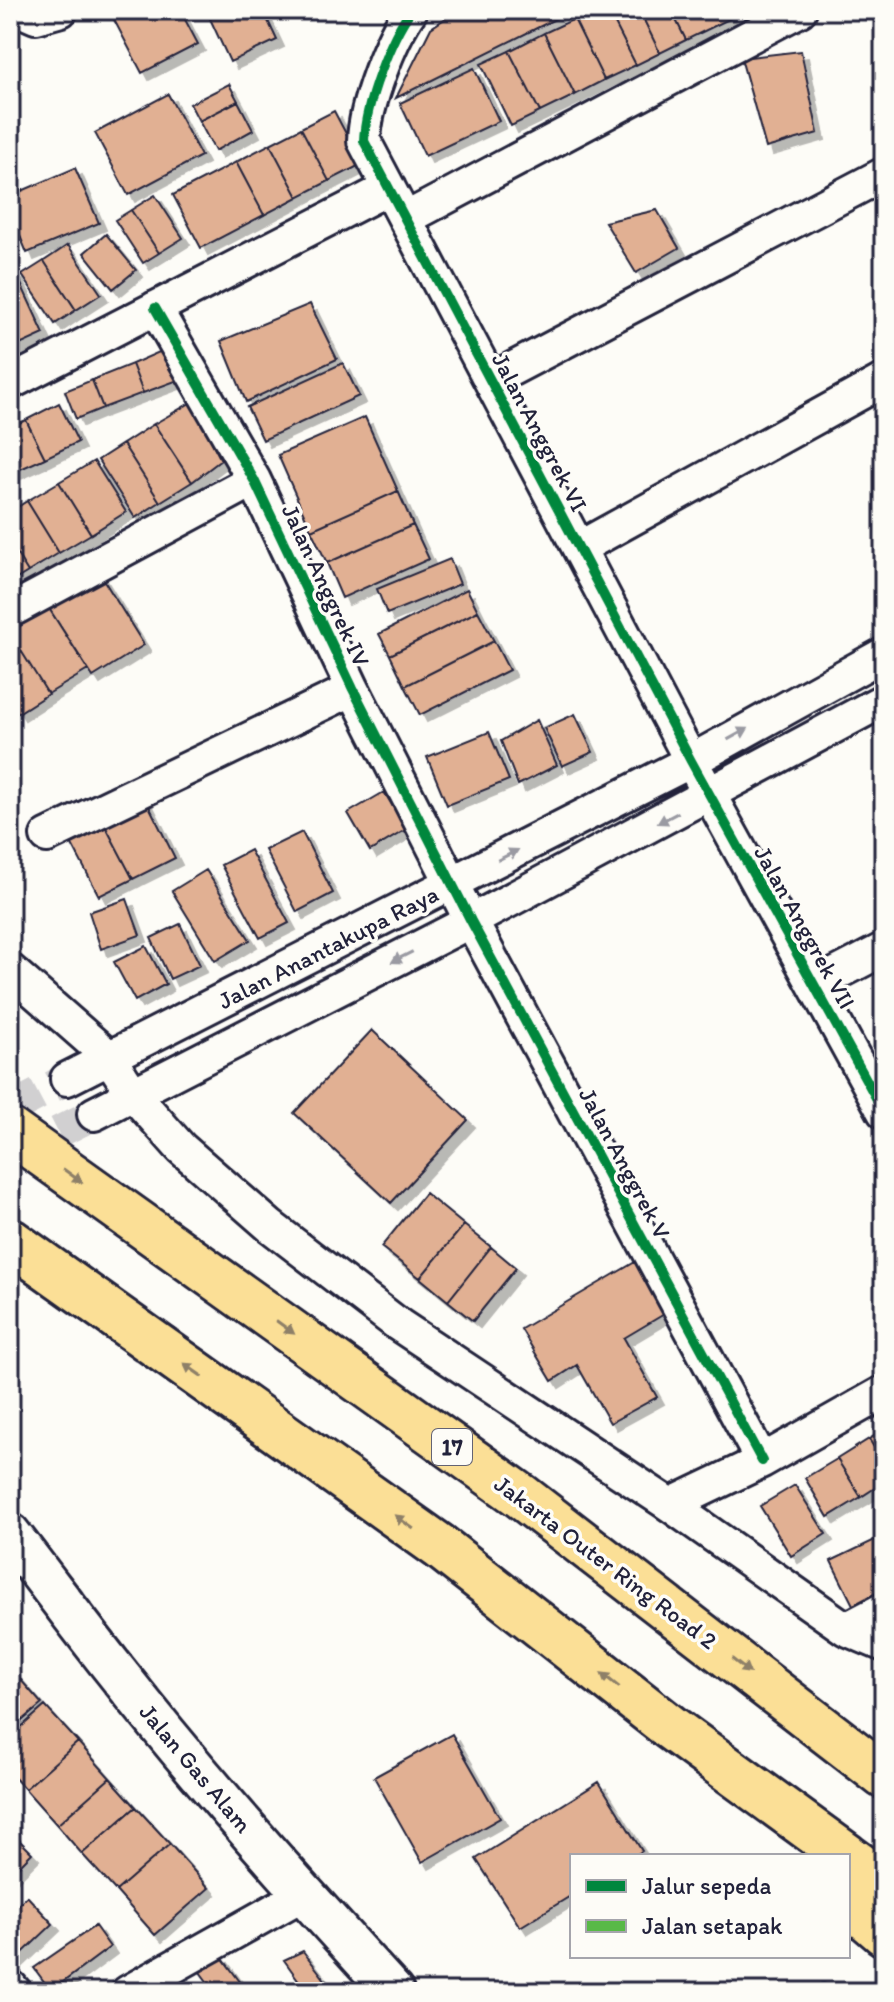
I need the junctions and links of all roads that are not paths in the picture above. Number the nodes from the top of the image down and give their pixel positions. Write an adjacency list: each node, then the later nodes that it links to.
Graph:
1 (20, 10): 2 (street)
2 (61, 10)
3 (411, 10): 6 (street, Jalan Anggrek VI)
4 (800, 10): 7 (street)
5 (884, 174): 9 (street)
6 (389, 188): 7 (street, Jalan Anggrek VI); 8 (street)
7 (405, 219): 9 (street, Jalan Anggrek VI)
8 (155, 308): 11 (street); 12 (street, Jalan Anggrek IV)
9 (491, 380): 13 (street, Jalan Anggrek VI)
10 (884, 380): 13 (street)
11 (10, 383)
12 (254, 480): 14 (street); 16 (street, Jalan Anggrek IV)
13 (579, 548): 18 (street, Jalan Anggrek VI)
14 (10, 611)
15 (884, 654): 18 (street, Jalan Anantakupa Raya, one-way to 15)
16 (353, 689): 20 (street); 21 (street, Jalan Anggrek IV)
17 (884, 700): 19 (street, Jalan Anantakupa Raya)
18 (691, 761): 19 (street, Jalan Anggrek VII); 21 (street, Jalan Anantakupa Raya, one-way to 18)
19 (709, 796): 22 (street, Jalan Anantakupa Raya, one-way to 22); 25 (street, Jalan Anggrek VII)
20 (47, 836)
21 (453, 884): 22 (street, Jalan Anggrek V); 26 (street, Jalan Anantakupa Raya)
22 (471, 921): 28 (street, Jalan Anantakupa Raya, one-way to 28); 34 (street, Jalan Anggrek V)
23 (884, 949): 25 (street)
24 (10, 970): 26 (street)
25 (815, 985): 29 (street, Jalan Anggrek VII)
26 (109, 1057): 27 (street, Jalan Anantakupa Raya); 28 (street)
27 (67, 1079)
28 (133, 1094): 30 (street, Jalan Anantakupa Raya); 35 (street)
29 (884, 1112)
30 (94, 1114)
31 (10, 1131): 41 (highway, Jakarta Outer Ring Road 2 / 17, one-way to 41)
32 (10, 1241): 40 (highway, one-way to 32)
33 (884, 1392): 34 (street)
34 (762, 1461): 35 (street)
35 (670, 1505): 38 (street)
36 (10, 1534): 46 (street, Jalan Gas Alam)
37 (884, 1609): 38 (street)
38 (846, 1629): 39 (street)
39 (884, 1645)
40 (671, 1728): 42 (highway); 43 (highway)
41 (884, 1776)
42 (799, 1854)
43 (845, 1854)
44 (850, 1858): 45 (highway)
45 (884, 1883)
46 (303, 1894): 51 (street); 52 (street, Jalan Gas Alam)
47 (850, 1904): 48 (highway)
48 (884, 1933)
49 (10, 1986): 50 (street)
50 (15, 1992)
51 (128, 1992)
52 (393, 1992)

